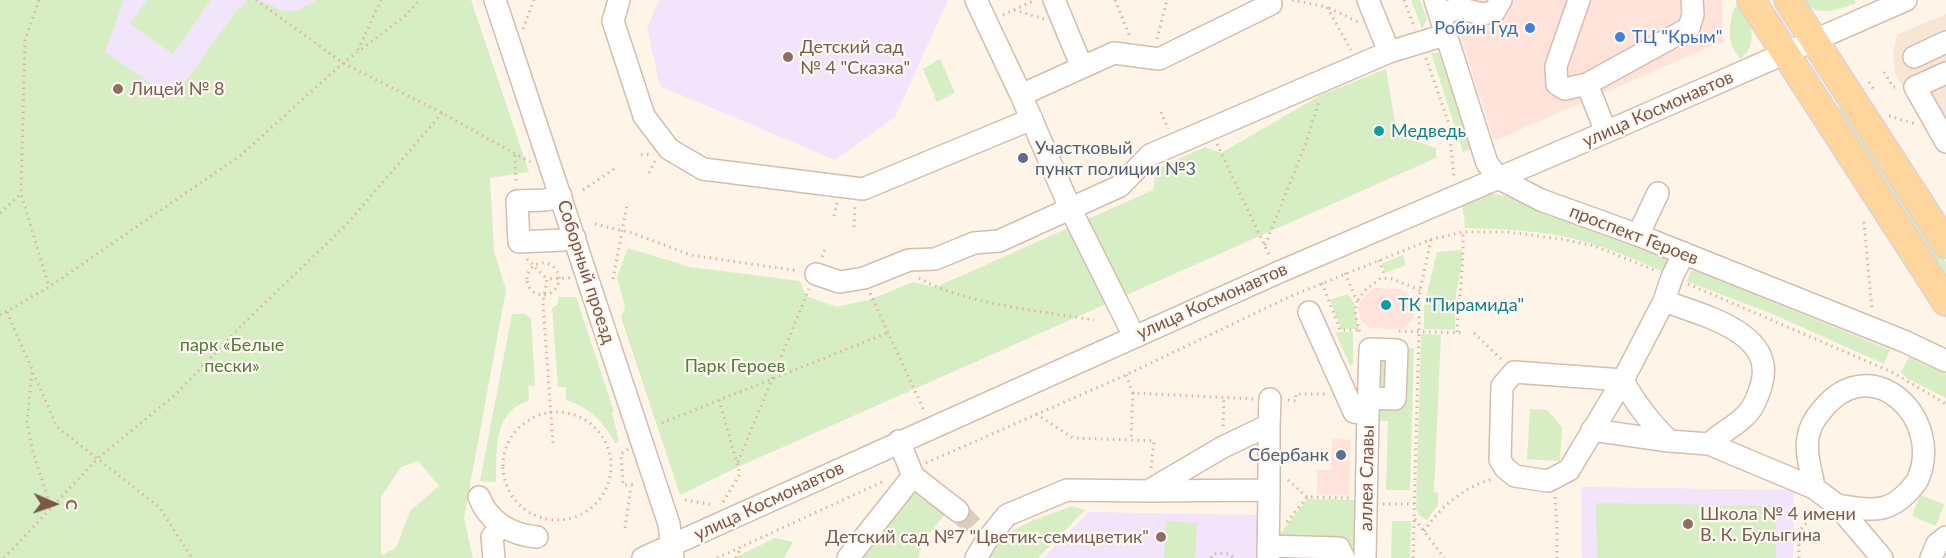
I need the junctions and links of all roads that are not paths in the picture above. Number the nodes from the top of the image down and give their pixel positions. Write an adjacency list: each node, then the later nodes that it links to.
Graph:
1 (495, 0): 28 (street, Соборный проезд)
2 (619, 0): 23 (street)
3 (976, 0): 22 (street)
4 (1054, 0): 19 (street)
5 (1269, 0): 19 (street)
6 (1368, 0): 16 (street)
7 (1501, 0): 13 (street)
8 (1580, 0): 21 (street)
9 (1692, 0): 21 (street)
10 (1751, 0): 17 (main road)
11 (1788, 0): 14 (main road)
12 (1906, 0): 14 (street, улица Космонавтов)
13 (1440, 17): 16 (street); 26 (street)
14 (1815, 40): 17 (street, улица Космонавтов); 32 (main road)
15 (1946, 42): 18 (street)
16 (1385, 43): 29 (street)
17 (1785, 53): 24 (street, улица Космонавтов); 36 (main road)
18 (1914, 57)
19 (1082, 67): 22 (street)
20 (1946, 73): 25 (street)
21 (1587, 84): 24 (street)
22 (1022, 95): 23 (street)
23 (1032, 119): 29 (street)
24 (1606, 132): 26 (street, улица Космонавтов)
25 (1946, 142)
26 (1498, 178): 30 (street, проспект Героев); 38 (street, улица Космонавтов)
27 (1658, 193): 30 (street)
28 (561, 196): 31 (street, Соборный проезд); 31 (street)
29 (1070, 208): 34 (street); 38 (street)
30 (1638, 235): 33 (street, проспект Героев)
31 (575, 238): 57 (street, Соборный проезд)
32 (1946, 244)
33 (1684, 253): 35 (street); 39 (street, проспект Героев)
34 (816, 274)
35 (1664, 301): 40 (street); 46 (street)
36 (1946, 302)
37 (1309, 312): 63 (street, аллея Славы)
38 (1134, 336): 44 (street, улица Космонавтов)
39 (1946, 361)
40 (1623, 380): 43 (street); 43 (street); 45 (street)
41 (1270, 399): 42 (street)
42 (1269, 425): 48 (street); 49 (street)
43 (1592, 430): 45 (street)
44 (899, 441): 47 (street); 57 (street, улица Космонавтов)
45 (1669, 441): 46 (street)
46 (1709, 444): 51 (street)
47 (913, 476): 52 (street); 61 (street)
48 (1269, 490): 49 (street); 58 (street)
49 (1148, 491): 56 (street)
50 (479, 497): 53 (street)
51 (1826, 497): 51 (street); 64 (street)
52 (958, 511)
53 (501, 526): 54 (street); 59 (street)
54 (537, 537)
55 (1946, 537): 65 (street)
56 (980, 544)
57 (673, 552): 60 (street, улица Космонавтов)
58 (1268, 552): 62 (street)
59 (494, 558)
60 (643, 558)
61 (848, 558)
62 (1344, 558)
63 (1365, 558)
64 (1882, 558)
65 (1931, 558)

